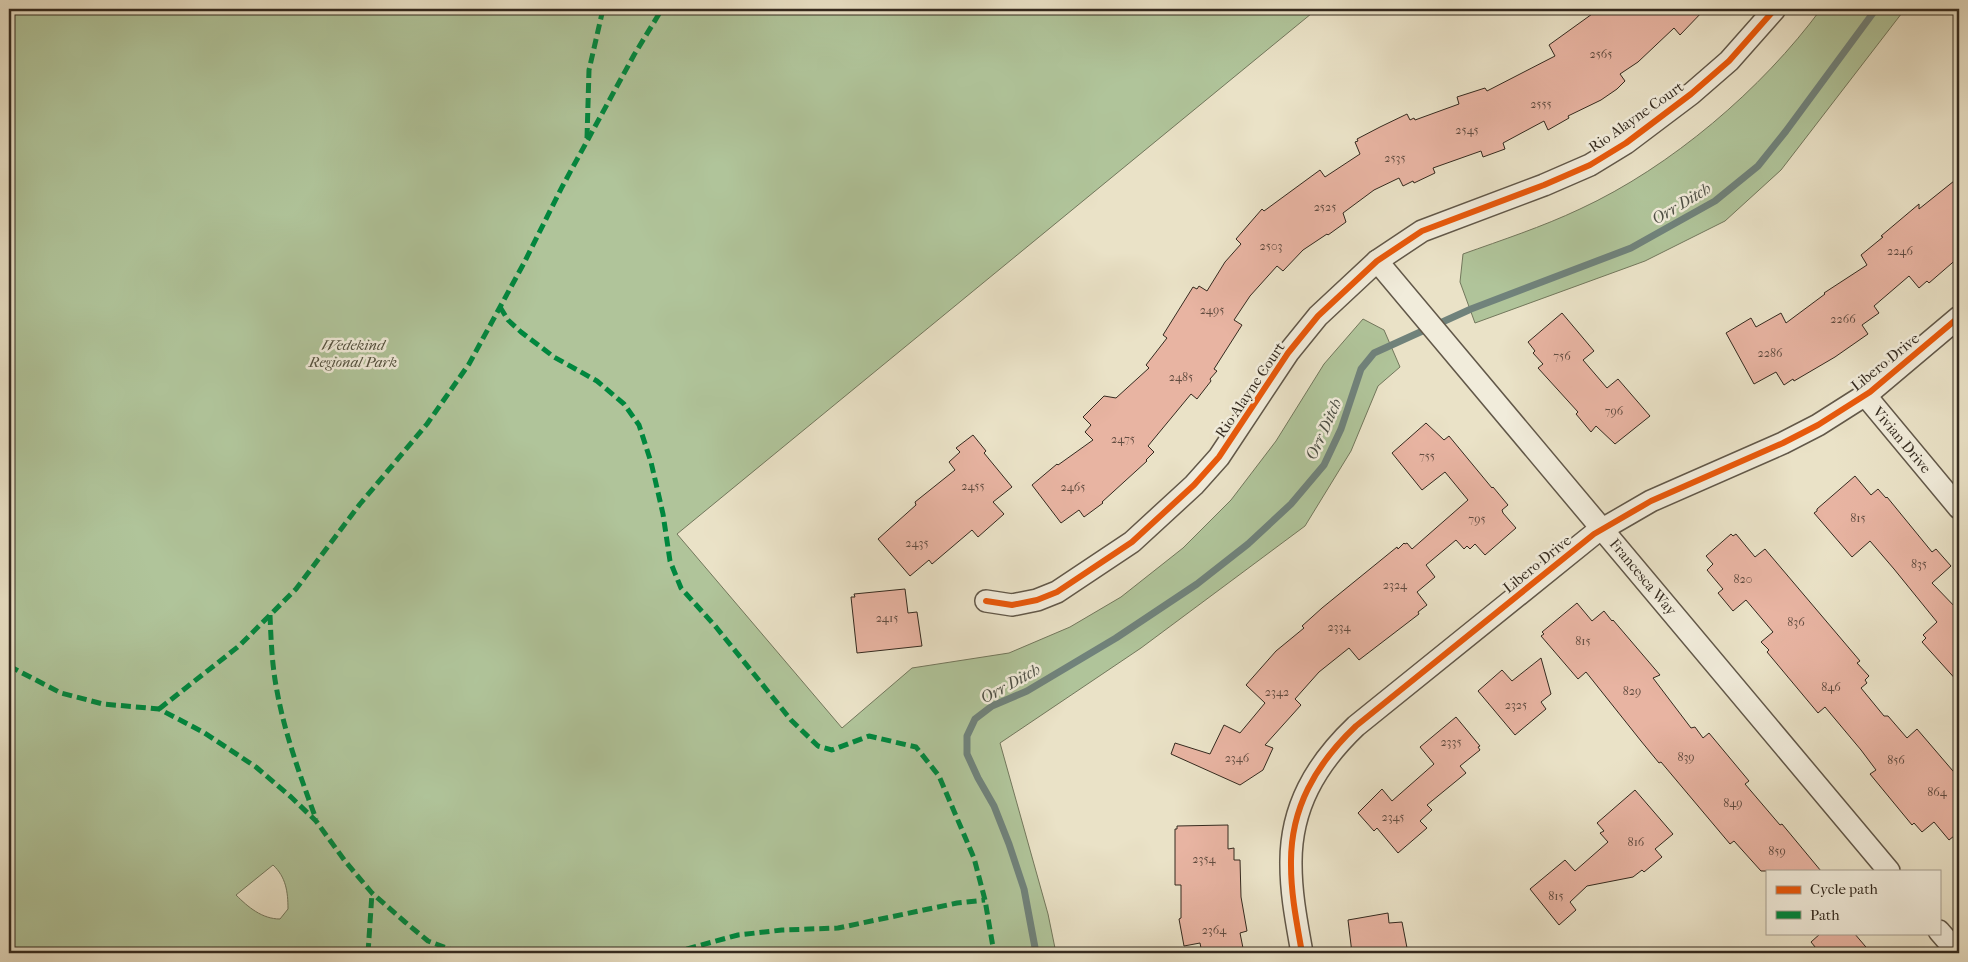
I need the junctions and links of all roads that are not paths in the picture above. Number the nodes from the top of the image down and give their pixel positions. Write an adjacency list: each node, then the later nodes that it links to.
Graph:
1 (1775, 9): 2 (street, Rio Alayne Court)
2 (1377, 261): 6 (street, Francesca Way); 7 (street, Rio Alayne Court)
3 (1959, 317): 4 (street, Libero Drive)
4 (1865, 396): 5 (street, Vivian Drive); 6 (street, Libero Drive)
5 (1959, 508)
6 (1602, 529): 8 (street, Francesca Way); 10 (street, Libero Drive)
7 (986, 600)
8 (1888, 870)
9 (1940, 932): 11 (street)
10 (1302, 953)
11 (1958, 953)

